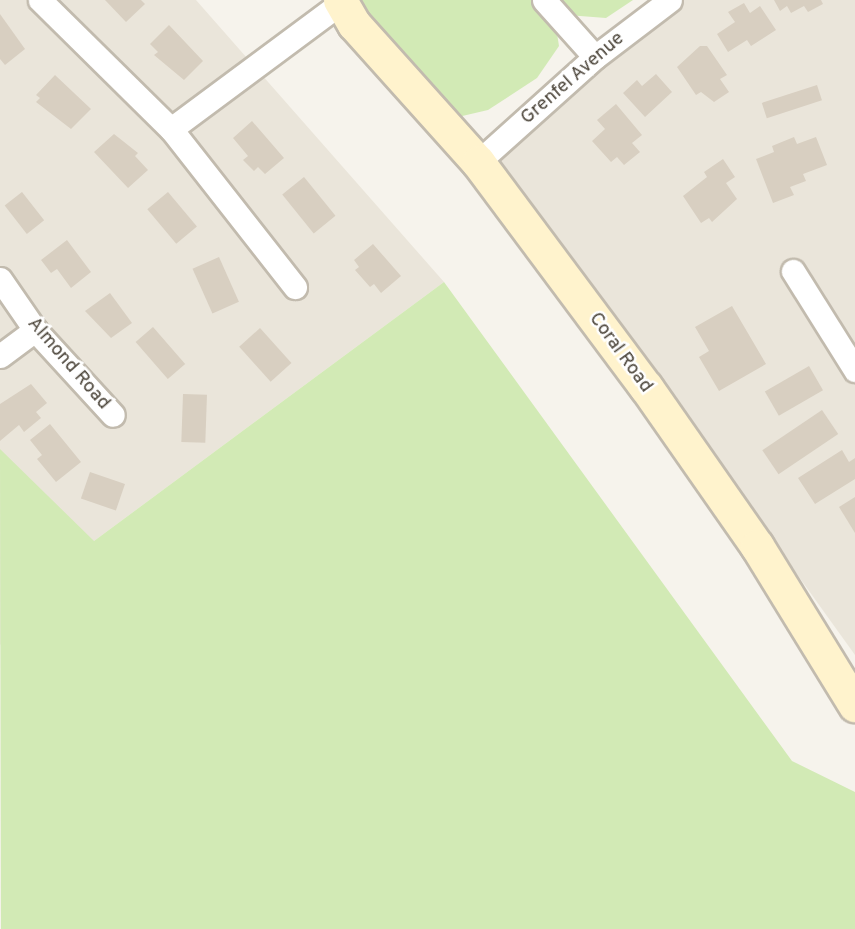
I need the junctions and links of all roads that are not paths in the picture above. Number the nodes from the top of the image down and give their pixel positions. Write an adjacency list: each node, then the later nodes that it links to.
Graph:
1 (40, 0): 6 (street)
2 (544, 0): 5 (street)
3 (670, 0): 5 (street, Grenfel Avenue)
4 (337, 7): 6 (street); 7 (main road, Coral Road)
5 (594, 57): 7 (street, Grenfel Avenue)
6 (171, 130): 10 (street)
7 (478, 162): 15 (main road, Coral Road)
8 (793, 271): 13 (street)
9 (0, 279): 11 (street, Almond Road)
10 (295, 286)
11 (36, 330): 12 (street); 14 (street, Almond Road)
12 (0, 356)
13 (855, 370)
14 (113, 415)
15 (855, 703)

